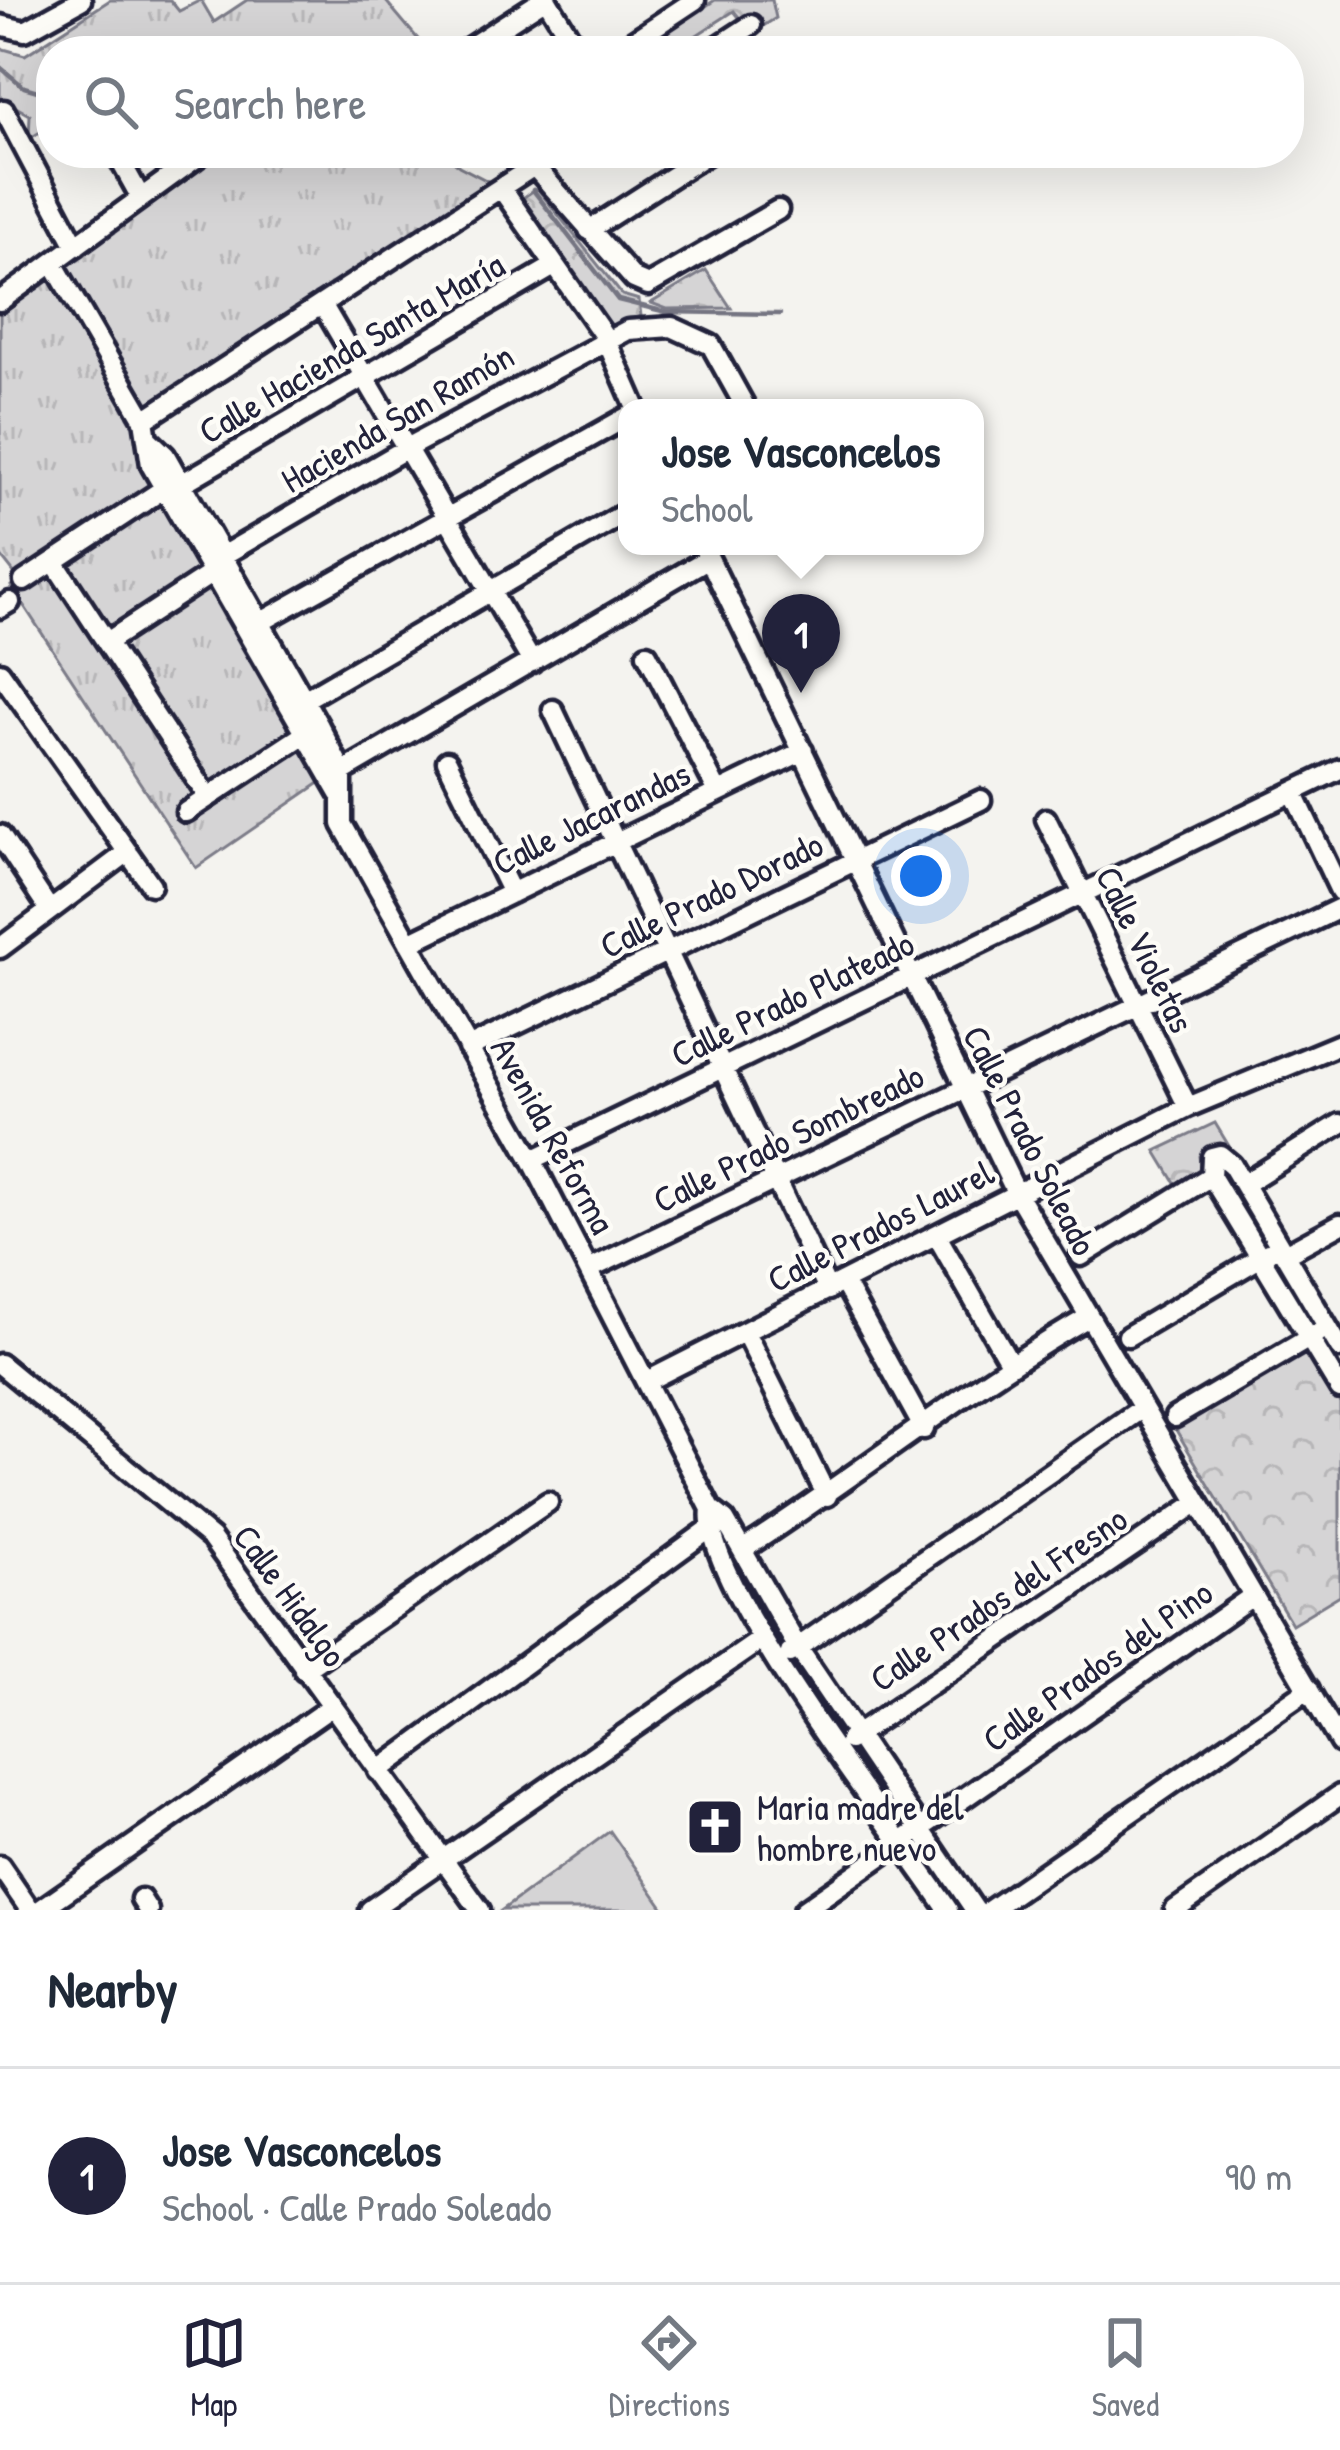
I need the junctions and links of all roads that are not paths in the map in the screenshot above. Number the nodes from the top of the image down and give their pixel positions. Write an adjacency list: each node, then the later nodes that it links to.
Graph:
1 (81, 0): 4 (street)
2 (544, 0): 6 (street); 7 (street)
3 (695, 0): 8 (street)
4 (0, 25)
5 (751, 25): 9 (street)
6 (488, 36)
7 (568, 36)
8 (641, 36)
9 (734, 36)
10 (4, 110): 20 (street)
11 (124, 168): 17 (street)
12 (182, 168): 17 (street)
13 (531, 168): 16 (street)
14 (536, 168): 19 (street)
15 (686, 168): 19 (street)
16 (501, 188): 22 (street); 24 (street)
17 (141, 198): 20 (street)
18 (778, 210): 19 (street)
19 (589, 230)
20 (76, 246): 21 (street)
21 (53, 262): 23 (street); 29 (street, Avenida Reforma)
22 (554, 266): 25 (street); 26 (street, Calle Hacienda Santa María)
23 (0, 300)
24 (322, 304): 26 (street); 29 (street)
25 (605, 337): 27 (street); 28 (street); 31 (street, Hacienda San Ramón)
26 (365, 377): 31 (street); 32 (street, Calle Hacienda Santa María)
27 (633, 399)
28 (741, 399)
29 (144, 420): 32 (street, Avenida Reforma)
30 (618, 422): 34 (street)
31 (406, 448): 34 (street); 38 (street, Hacienda San Ramón)
32 (173, 486): 37 (street, Calle Hacienda Santa María); 38 (street, Avenida Reforma)
33 (618, 517): 40 (street)
34 (449, 520): 40 (street); 41 (street)
35 (701, 555): 44 (street)
36 (707, 555): 49 (street, Calle Prado Soleado)
37 (54, 562): 39 (street, Calle Hacienda Santa María); 42 (street)
38 (218, 564): 41 (street, Avenida Reforma); 42 (street, Hacienda San Ramón)
39 (24, 580)
40 (490, 591): 44 (street); 46 (street)
41 (255, 626): 46 (street, Avenida Reforma); 48 (street, Avenida Reforma)
42 (107, 642): 55 (street)
43 (647, 654): 53 (street)
44 (532, 662): 52 (street)
45 (0, 672): 61 (street)
46 (304, 700): 48 (street, Avenida Reforma)
47 (553, 710): 60 (street)
48 (312, 730): 52 (street, Avenida Reforma); 55 (street)
49 (802, 751): 53 (street, Calle Jacarandas); 62 (street, Calle Prado Soleado)
50 (447, 761): 65 (street)
51 (1340, 769): 54 (street, Calle Prado Plateado)
52 (338, 782): 69 (street, Avenida Reforma)
53 (718, 792): 60 (street, Calle Jacarandas)
54 (1293, 792): 64 (street); 66 (street, Calle Prado Plateado)
55 (208, 797): 57 (street)
56 (981, 800): 62 (street, Calle Prado Dorado)
57 (186, 812)
58 (1046, 820): 66 (street, Calle Violetas)
59 (0, 836): 68 (street)
60 (616, 842): 65 (street, Calle Jacarandas); 71 (street)
61 (128, 852): 63 (street); 68 (street)
62 (856, 861): 71 (street, Calle Prado Dorado); 72 (street, Calle Prado Soleado)
63 (151, 885)
64 (1340, 891)
65 (512, 893): 69 (street, Calle Jacarandas)
66 (1082, 894): 72 (street, Calle Prado Plateado); 73 (street, Calle Violetas)
67 (1340, 908): 73 (street, Calle Prado Sombreado)
68 (49, 909): 70 (street)
69 (409, 943): 75 (street, Avenida Reforma)
70 (0, 948)
71 (668, 952): 75 (street, Calle Prado Dorado); 76 (street)
72 (912, 976): 76 (street, Calle Prado Plateado); 77 (street, Calle Prado Soleado)
73 (1135, 1007): 77 (street, Calle Prado Sombreado); 78 (street, Calle Violetas)
74 (1340, 1044): 78 (street, Calle Prados Laurel)
75 (469, 1048): 80 (street, Avenida Reforma)
76 (722, 1068): 80 (street, Calle Prado Plateado); 82 (street)
77 (966, 1088): 82 (street, Calle Prado Sombreado); 84 (street, Calle Prado Soleado)
78 (1189, 1107): 84 (street, Calle Prados Laurel)
79 (1340, 1124): 83 (street)
80 (532, 1160): 90 (street, Avenida Reforma)
81 (1211, 1176): 83 (street); 88 (street); 89 (street)
82 (775, 1180): 90 (street, Calle Prado Sombreado); 91 (street)
83 (1244, 1184): 87 (street)
84 (1016, 1192): 86 (street, Calle Prados Laurel); 92 (street, Calle Prado Soleado)
85 (1340, 1224): 87 (street)
86 (937, 1236): 91 (street, Calle Prados Laurel); 98 (street)
87 (1282, 1250): 89 (street); 93 (street)
88 (1081, 1256)
89 (1259, 1258): 95 (street); 96 (street)
90 (590, 1269): 100 (street, Avenida Reforma)
91 (836, 1287): 94 (street, Calle Prados Laurel); 104 (street)
92 (1087, 1318): 98 (street); 102 (street, Calle Prado Soleado)
93 (1327, 1327): 96 (street); 97 (street)
94 (745, 1332): 100 (street, Calle Prados Laurel); 105 (street)
95 (1128, 1336)
96 (1308, 1338): 101 (street); 103 (street)
97 (1340, 1346)
98 (1010, 1363): 104 (street)
99 (0, 1364): 115 (street, Calle Hidalgo)
100 (649, 1380): 108 (street, Avenida Reforma)
101 (1340, 1389)
102 (1141, 1409): 107 (street, Calle Prado Soleado); 113 (street)
103 (1175, 1417)
104 (924, 1429): 105 (street)
105 (827, 1496): 110 (street)
106 (548, 1502): 115 (street)
107 (1197, 1503): 111 (street, Calle Prado Soleado); 118 (street, Calle Prados del Fresno)
108 (711, 1509): 109 (street); 110 (street, Avenida Reforma)
109 (708, 1530): 112 (street, Avenida Reforma); 121 (street)
110 (742, 1550): 113 (street, Avenida Reforma)
111 (1251, 1597): 116 (street, Calle Prado Soleado); 123 (street, Calle Prados del Pino)
112 (762, 1639): 114 (street, Avenida Reforma); 124 (street)
113 (798, 1648): 114 (street); 118 (street, Avenida Reforma)
114 (776, 1662): 120 (street, Avenida Reforma)
115 (304, 1670): 117 (street, Calle Hidalgo)
116 (1309, 1689): 119 (street, Calle Prado Soleado); 133 (street)
117 (331, 1707): 121 (street, Calle Hidalgo); 127 (street)
118 (856, 1735): 120 (street, Calle Prados del Fresno); 123 (street, Avenida Reforma)
119 (1340, 1742)
120 (838, 1749): 123 (street, Avenida Reforma)
121 (378, 1771): 124 (street, Calle Hidalgo)
122 (1340, 1795): 134 (street)
123 (910, 1835): 130 (street, Calle Prados del Pino); 131 (street, Avenida Reforma); 132 (street, Avenida Reforma)
124 (443, 1859): 128 (street); 129 (street, Calle Hidalgo)
125 (0, 1866): 126 (street)
126 (30, 1910)
127 (40, 1910)
128 (370, 1910)
129 (480, 1910)
130 (804, 1910)
131 (948, 1910)
132 (975, 1910)
133 (990, 1910)
134 (1175, 1910)

